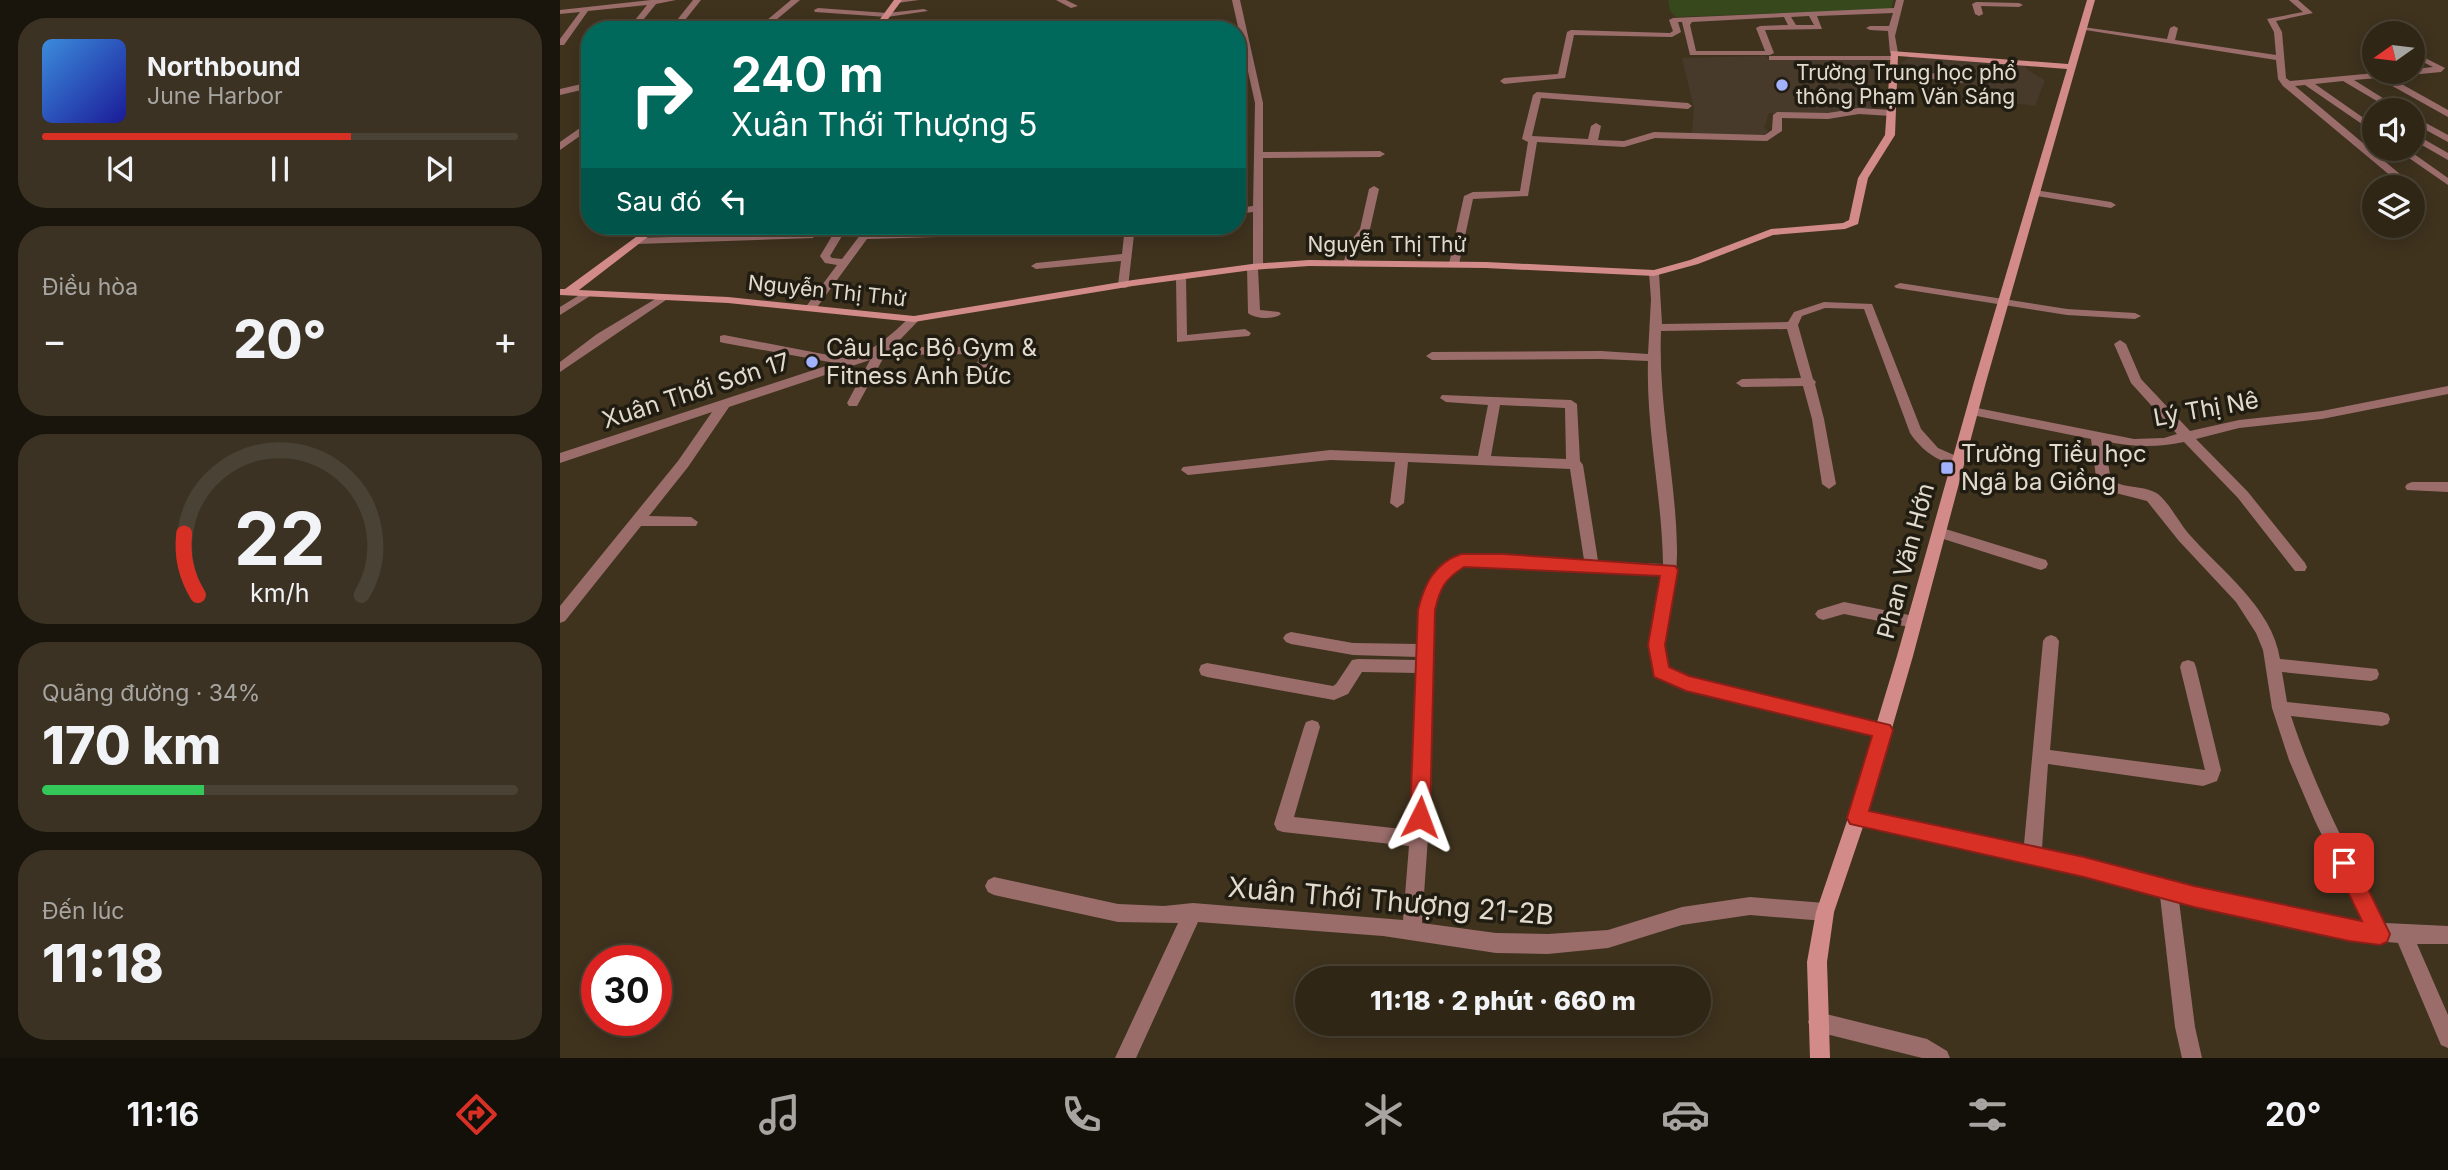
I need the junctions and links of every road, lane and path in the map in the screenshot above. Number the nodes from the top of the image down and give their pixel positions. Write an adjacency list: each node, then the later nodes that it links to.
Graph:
1 (672, 0): 10 (street)
2 (697, 0): 28 (street)
3 (796, 0): 29 (street)
4 (915, 0): 11 (street)
5 (1059, 0): 15 (street)
6 (1236, 0): 31 (street)
7 (1900, 0): 18 (street)
8 (2091, 0): 36 (street, Phan Văn Hớn)
9 (2293, 0): 42 (street)
10 (654, 1): 12 (street); 27 (street)
11 (898, 1): 24 (street)
12 (636, 2): 14 (street)
13 (2017, 2): 22 (street); 23 (street)
14 (603, 4): 16 (street)
15 (1074, 6)
16 (586, 9): 20 (street); 38 (street)
17 (818, 10): 24 (street)
18 (1898, 10): 21 (street); 35 (street)
19 (924, 11): 24 (street)
20 (560, 12)
21 (1811, 13): 25 (street); 32 (street)
22 (2024, 13)
23 (1979, 14)
24 (887, 15): 30 (street)
25 (1786, 15): 26 (street); 32 (street)
26 (1742, 16): 32 (street); 52 (street)
27 (638, 21)
28 (680, 21)
29 (770, 21)
30 (883, 21)
31 (1239, 21)
32 (1793, 27)
33 (1870, 28): 35 (street)
34 (2174, 28): 37 (street)
35 (1892, 29): 40 (street)
36 (2083, 29): 37 (street); 47 (street, Phan Văn Hớn)
37 (2170, 42): 42 (street)
38 (561, 43)
39 (1246, 54): 75 (street)
40 (1894, 55): 41 (street); 47 (street); 50 (street, Nguyễn Thị Thử)
41 (1772, 58)
42 (2279, 58): 56 (street)
43 (2448, 58): 44 (street)
44 (2426, 60)
45 (2426, 61): 48 (street)
46 (1534, 67): 52 (street)
47 (2071, 67): 81 (street, Phan Văn Hớn)
48 (2445, 70): 49 (street)
49 (2426, 71)
50 (1893, 72): 54 (street); 63 (street, Nguyễn Thị Thử)
51 (2362, 76): 53 (street)
52 (1535, 77): 60 (street); 60 (street)
53 (2344, 78): 55 (street); 61 (street)
54 (1967, 80)
55 (2306, 82): 56 (street); 65 (street)
56 (2286, 84): 78 (street)
57 (2396, 84): 64 (street)
58 (581, 87): 59 (street)
59 (560, 92)
60 (1536, 92): 62 (street); 70 (street)
61 (2378, 98)
62 (1688, 106)
63 (1891, 113): 71 (street); 97 (street, Nguyễn Thị Thử)
64 (2448, 114)
65 (2362, 121)
66 (1597, 126): 71 (street)
67 (2425, 126): 69 (street)
68 (581, 131): 73 (street)
69 (2448, 139)
70 (1533, 140): 71 (street); 94 (street)
71 (1590, 142)
72 (2425, 143): 76 (street)
73 (560, 147)
74 (1380, 154): 75 (street)
75 (1257, 155): 83 (street)
76 (2448, 157)
77 (2418, 161): 79 (street)
78 (2396, 175)
79 (2448, 182)
80 (1374, 189): 93 (street)
81 (2035, 193): 82 (street); 104 (street, Phan Văn Hớn)
82 (2111, 205)
83 (1257, 209): 84 (street); 96 (street)
84 (1246, 210)
85 (645, 235): 90 (street)
86 (838, 235): 92 (street)
87 (865, 235): 92 (street)
88 (1129, 235): 91 (street)
89 (808, 236): 90 (street)
90 (637, 241): 101 (street)
91 (1127, 257): 95 (street); 99 (street)
92 (845, 262): 105 (street)
93 (1348, 264): 94 (street, Nguyễn Thị Thử); 96 (street, Nguyễn Thị Thử)
94 (1454, 264): 97 (street, Nguyễn Thị Thử)
95 (1036, 266)
96 (1255, 267): 98 (street, Nguyễn Thị Thử); 107 (street)
97 (1654, 273): 111 (street)
98 (1181, 277): 99 (street, Nguyễn Thị Thử); 112 (street)
99 (1124, 285): 109 (street, Nguyễn Thị Thử)
100 (1900, 286): 104 (street)
101 (564, 293): 102 (street, Nguyễn Thị Thử)
102 (586, 294): 103 (street, Nguyễn Thị Thử); 106 (street)
103 (662, 298): 105 (street, Nguyễn Thị Thử); 119 (street)
104 (2004, 301): 108 (street); 128 (street, Phan Văn Hớn)
105 (811, 308): 109 (street, Nguyễn Thị Thử)
106 (560, 313)
107 (1275, 314)
108 (2134, 316)
109 (914, 319): 115 (street, Xuân Thới Sơn 17)
110 (1793, 325): 111 (street); 121 (street); 134 (street)
111 (1656, 328): 117 (street)
112 (1245, 333)
113 (724, 339): 118 (street)
114 (2120, 344): 129 (street)
115 (881, 351): 118 (street, Xuân Thới Sơn 17); 120 (street); 126 (street)
116 (1432, 356): 117 (street)
117 (1655, 358): 147 (street)
118 (849, 362): 127 (street, Xuân Thới Sơn 17)
119 (560, 368)
120 (979, 376)
121 (1810, 382): 122 (street); 137 (street)
122 (1742, 383)
123 (2448, 390): 129 (street, Lý Thị Nê)
124 (1446, 398): 125 (street)
125 (1495, 401): 133 (street); 135 (street)
126 (853, 402)
127 (725, 403): 132 (street, Xuân Thới Sơn 17); 141 (street)
128 (1972, 411): 130 (street, Lý Thị Nê); 134 (street, Phan Văn Hớn)
129 (2187, 437): 130 (street, Lý Thị Nê); 146 (street)
130 (2096, 438): 154 (street)
131 (1402, 456): 133 (street); 136 (street); 140 (street)
132 (560, 458)
133 (1485, 461): 135 (street)
134 (1958, 462): 143 (street, Phan Văn Hớn)
135 (1573, 464): 145 (street)
136 (1188, 470)
137 (1829, 484)
138 (2448, 486): 139 (street)
139 (2412, 487)
140 (1397, 503)
141 (635, 521): 142 (street); 149 (street)
142 (691, 522)
143 (1939, 532): 144 (street); 150 (street, Phan Văn Hớn)
144 (2041, 564)
145 (1592, 566): 147 (street); 153 (street)
146 (2300, 567)
147 (1670, 570): 161 (street)
148 (1823, 614): 150 (street)
149 (560, 617)
150 (1914, 622): 161 (street, Phan Văn Hớn)
151 (1291, 638): 153 (street)
152 (2051, 641): 162 (street)
153 (1425, 659): 156 (street); 164 (street)
154 (2274, 665): 157 (street); 158 (street)
155 (2188, 667): 162 (street)
156 (1208, 670)
157 (2371, 674)
158 (2280, 708): 159 (street); 171 (street)
159 (2382, 719)
160 (1312, 727): 164 (street)
161 (1883, 730): 163 (street, Phan Văn Hớn)
162 (2040, 756): 165 (street)
163 (1857, 818): 165 (street); 169 (street, Phan Văn Hớn)
164 (1418, 839): 170 (street)
165 (2032, 855): 167 (street)
166 (994, 886): 168 (street, Xuân Thới Thượng 21-2B)
167 (2169, 891): 171 (street); 179 (street)
168 (1193, 912): 170 (street, Xuân Thới Thượng 21-2B); 176 (street)
169 (1825, 912): 170 (street, Xuân Thới Thượng 21-2B); 174 (street, Phan Văn Hớn)
170 (1412, 931)
171 (2380, 934): 173 (street)
172 (2448, 935): 173 (street)
173 (2404, 936): 175 (street)
174 (1818, 1022): 177 (street, Phan Văn Hớn); 178 (street)
175 (2448, 1038)
176 (1125, 1058)
177 (1820, 1058)
178 (1940, 1058)
179 (2192, 1058)

